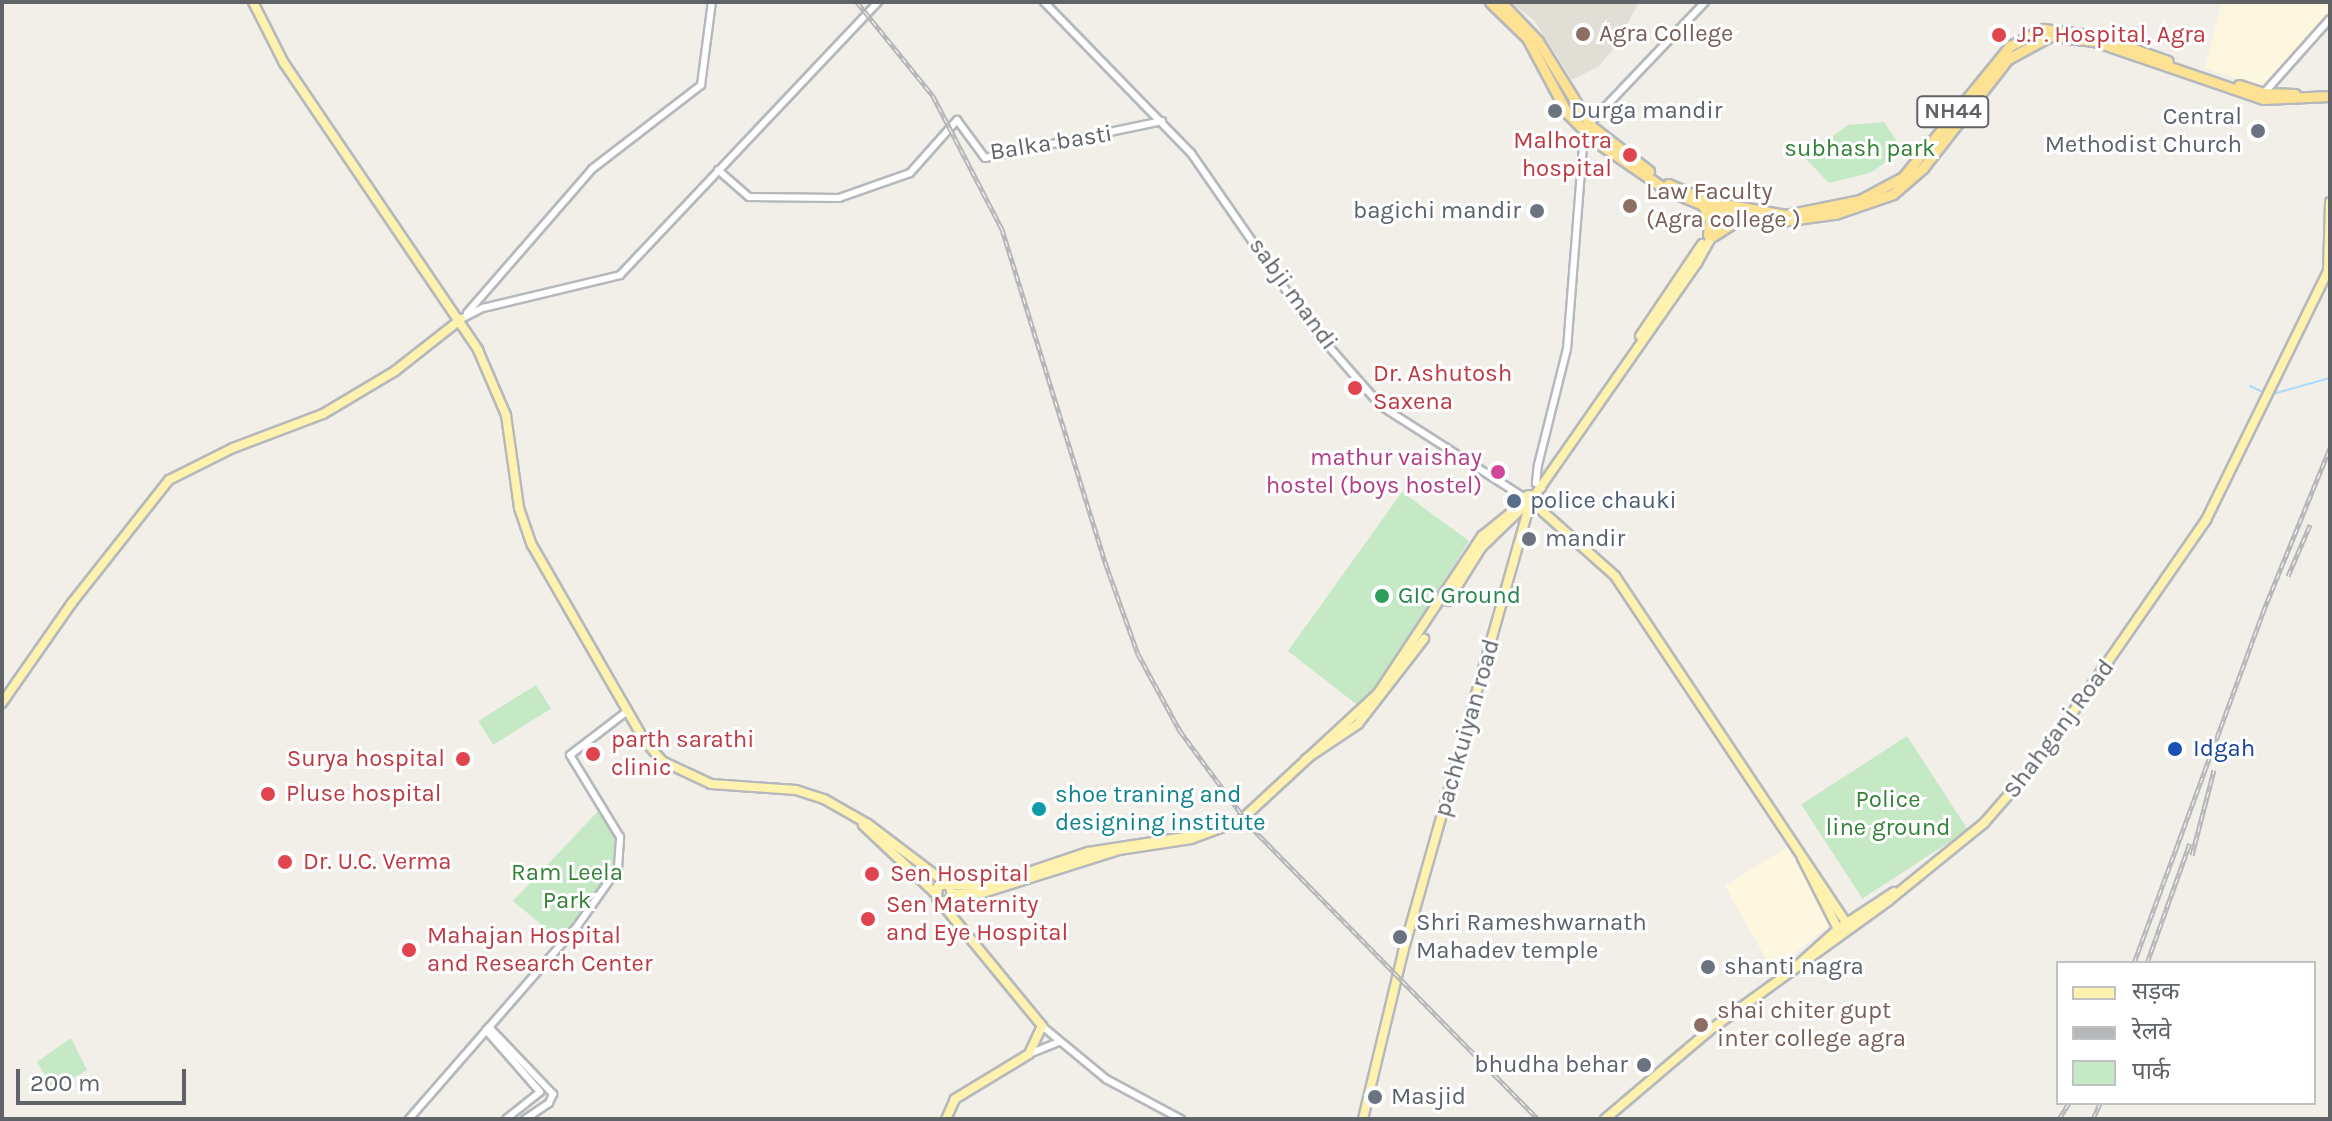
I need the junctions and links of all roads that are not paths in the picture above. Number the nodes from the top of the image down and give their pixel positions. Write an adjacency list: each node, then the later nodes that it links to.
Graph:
1 (253, 2): 20 (main road)
2 (712, 2): 20 (street)
3 (878, 2): 14 (street)
4 (1044, 2): 12 (street, sabji mandi)
5 (1490, 2): 9 (highway, NH44)
6 (1501, 2): 9 (highway, NH44)
7 (1705, 2): 13 (street)
8 (2330, 19): 10 (street)
9 (1557, 81): 13 (highway, NH44)
10 (2264, 93): 11 (highway, NH44); 17 (highway, NH44)
11 (2330, 93): 18 (highway, NH44)
12 (1162, 121): 14 (street, Balka basti); 22 (street, sabji mandi)
13 (1587, 127): 16 (highway, NH44); 17 (highway, NH44); 21 (street)
14 (718, 170): 20 (street)
15 (2330, 202): 29 (main road, Shahganj Road)
16 (1703, 205): 17 (highway, NH44); 19 (highway)
17 (1725, 208): 18 (highway, NH44); 19 (main road)
18 (1742, 217): 19 (highway)
19 (1710, 235): 21 (main road)
20 (463, 317): 23 (main road); 24 (main road)
21 (1540, 486): 22 (main road)
22 (1529, 500): 26 (main road); 28 (main road); 40 (main road, pachkuiyan road)
23 (2, 703)
24 (626, 712): 25 (main road); 32 (street)
25 (863, 825): 27 (main road); 28 (main road)
26 (1802, 854): 29 (main road); 30 (main road)
27 (935, 893): 28 (main road); 28 (main road)
28 (948, 893): 31 (main road)
29 (1848, 925): 30 (main road)
30 (1840, 932): 41 (main road)
31 (1042, 1026): 33 (street); 34 (main road)
32 (487, 1028): 35 (street); 36 (street); 37 (street)
33 (1059, 1042): 34 (street); 39 (street)
34 (1029, 1054): 38 (main road)
35 (409, 1119)
36 (506, 1119)
37 (525, 1119)
38 (946, 1119)
39 (1181, 1119)
40 (1363, 1119)
41 (1605, 1119)

